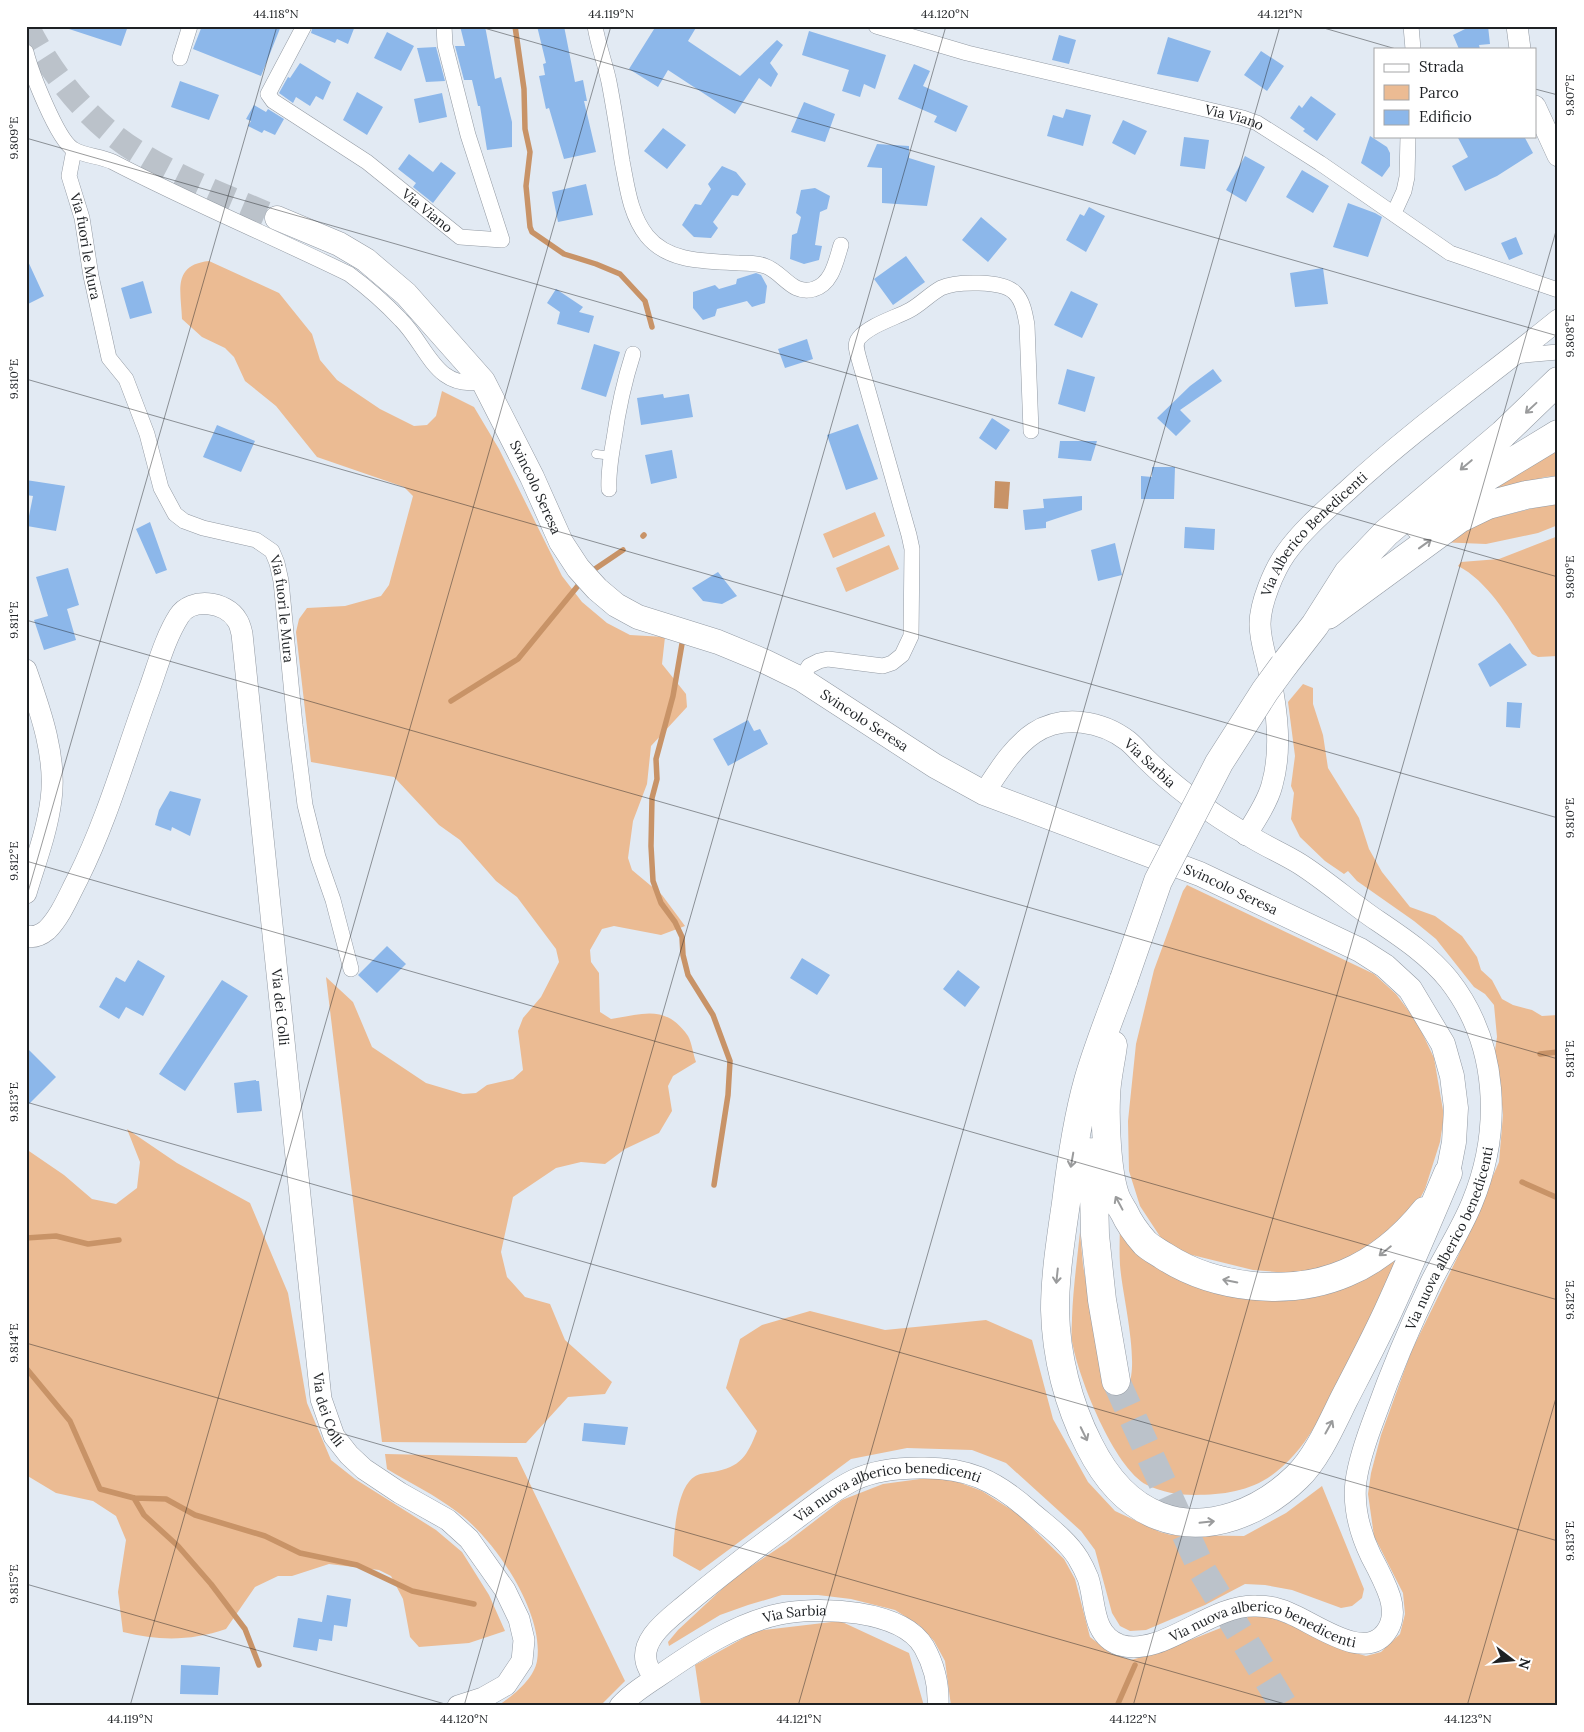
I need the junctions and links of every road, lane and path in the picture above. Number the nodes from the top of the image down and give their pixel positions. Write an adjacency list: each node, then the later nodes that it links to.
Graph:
1 (190, 26): 11 (street)
2 (304, 26): 3 (street, Via Viano)
3 (444, 26)
4 (876, 26): 16 (street, Via Viano)
5 (1411, 26): 8 (street)
6 (1517, 26): 9 (street)
7 (596, 28): 18 (street)
8 (1413, 48)
9 (1520, 48)
10 (27, 56): 14 (street)
11 (180, 58)
12 (1536, 108): 15 (street)
13 (1408, 138): 16 (street)
14 (74, 150): 24 (street); 37 (street, Via fuori le Mura)
15 (1558, 156)
16 (1394, 213): 19 (street, Via Viano)
17 (276, 218): 24 (main road, Svincolo Seresa)
18 (841, 246)
19 (1558, 290)
20 (1558, 320): 23 (street, Via Alberico Benedicenti)
21 (1558, 352): 23 (street)
22 (633, 354): 28 (street)
23 (1514, 356): 34 (street, Via Alberico Benedicenti)
24 (483, 381): 32 (main road, Svincolo Seresa)
25 (1558, 381): 30 (highway, one-way to 30)
26 (1031, 431): 32 (street)
27 (1558, 434): 30 (highway)
28 (609, 489)
29 (1558, 490): 30 (highway, one-way to 29)
30 (1315, 625): 38 (highway, bridge)
31 (26, 670): 35 (street)
32 (800, 679): 33 (main road, Svincolo Seresa)
33 (984, 793): 34 (street, Via Sarbia); 39 (main road, Svincolo Seresa)
34 (1246, 835): 41 (street, Via nuova alberico benedicenti)
35 (26, 893)
36 (26, 936): 42 (street, Via dei Colli)
37 (351, 969)
38 (1124, 979): 39 (highway, one-way to 38); 39 (highway, one-way to 39); 40 (highway)
39 (1448, 1173)
40 (1116, 1381)
41 (656, 1677): 43 (street, Via Sarbia); 44 (street, Via Sarbia)
42 (458, 1706)
43 (620, 1706)
44 (938, 1706)

